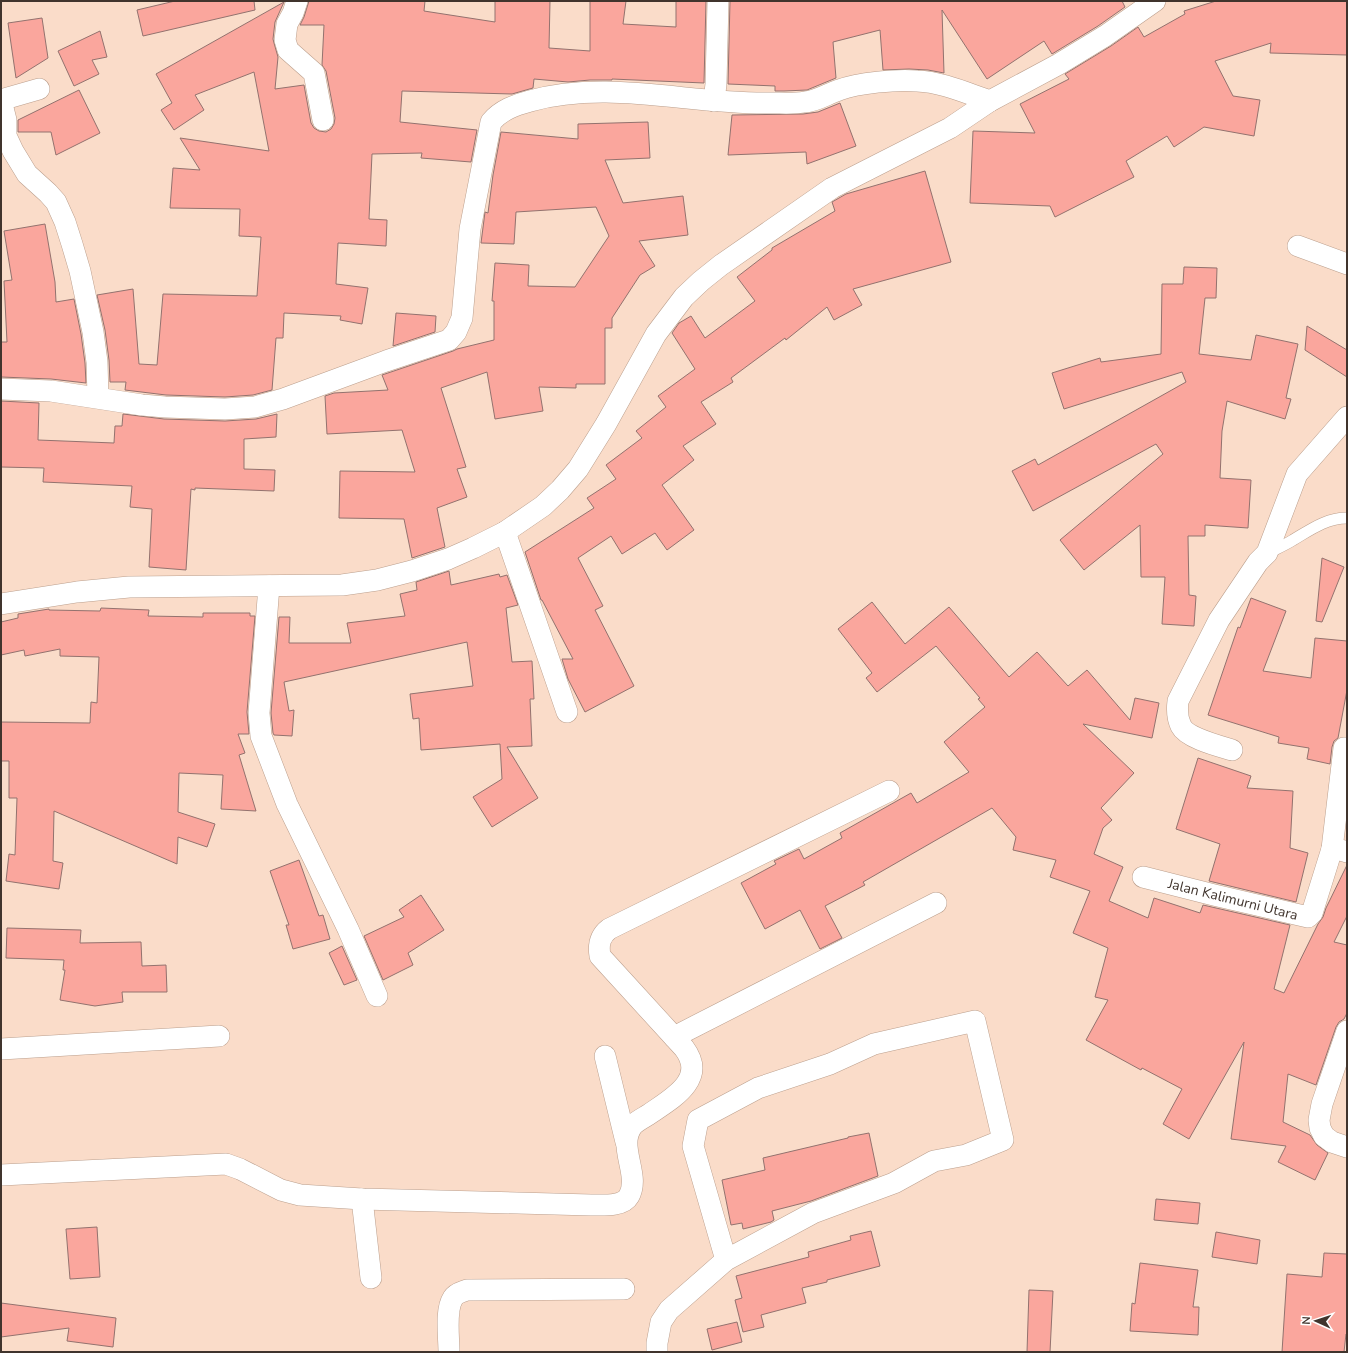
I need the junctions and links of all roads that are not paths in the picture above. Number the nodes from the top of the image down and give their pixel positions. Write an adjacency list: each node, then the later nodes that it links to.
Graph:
1 (297, 1): 8 (street)
2 (718, 1): 6 (street)
3 (1155, 1): 7 (street)
4 (39, 89): 5 (street)
5 (1, 100): 12 (street)
6 (714, 101): 7 (street); 12 (street)
7 (990, 101): 15 (street)
8 (323, 120)
9 (1298, 246): 10 (street)
10 (1347, 264)
11 (1, 390): 12 (street)
12 (98, 398)
13 (1347, 417): 16 (street)
14 (1347, 518): 16 (lane)
15 (505, 532): 17 (street); 19 (street)
16 (1267, 553): 21 (street)
17 (269, 586): 18 (street); 26 (street)
18 (1, 604)
19 (567, 712)
20 (1344, 748): 23 (street)
21 (1232, 750)
22 (889, 791): 29 (street)
23 (1340, 850): 24 (street, Jalan Kalimurni Utara)
24 (1142, 876)
25 (936, 903): 29 (street)
26 (377, 996)
27 (1347, 1031): 33 (street)
28 (219, 1036): 30 (street)
29 (674, 1037): 32 (street)
30 (1, 1049)
31 (605, 1056): 32 (street)
32 (626, 1142): 35 (street)
33 (1347, 1147)
34 (1, 1175): 35 (street)
35 (362, 1199): 37 (street)
36 (726, 1260): 36 (street); 40 (street)
37 (371, 1278)
38 (624, 1289): 39 (street)
39 (450, 1352)
40 (657, 1352)

